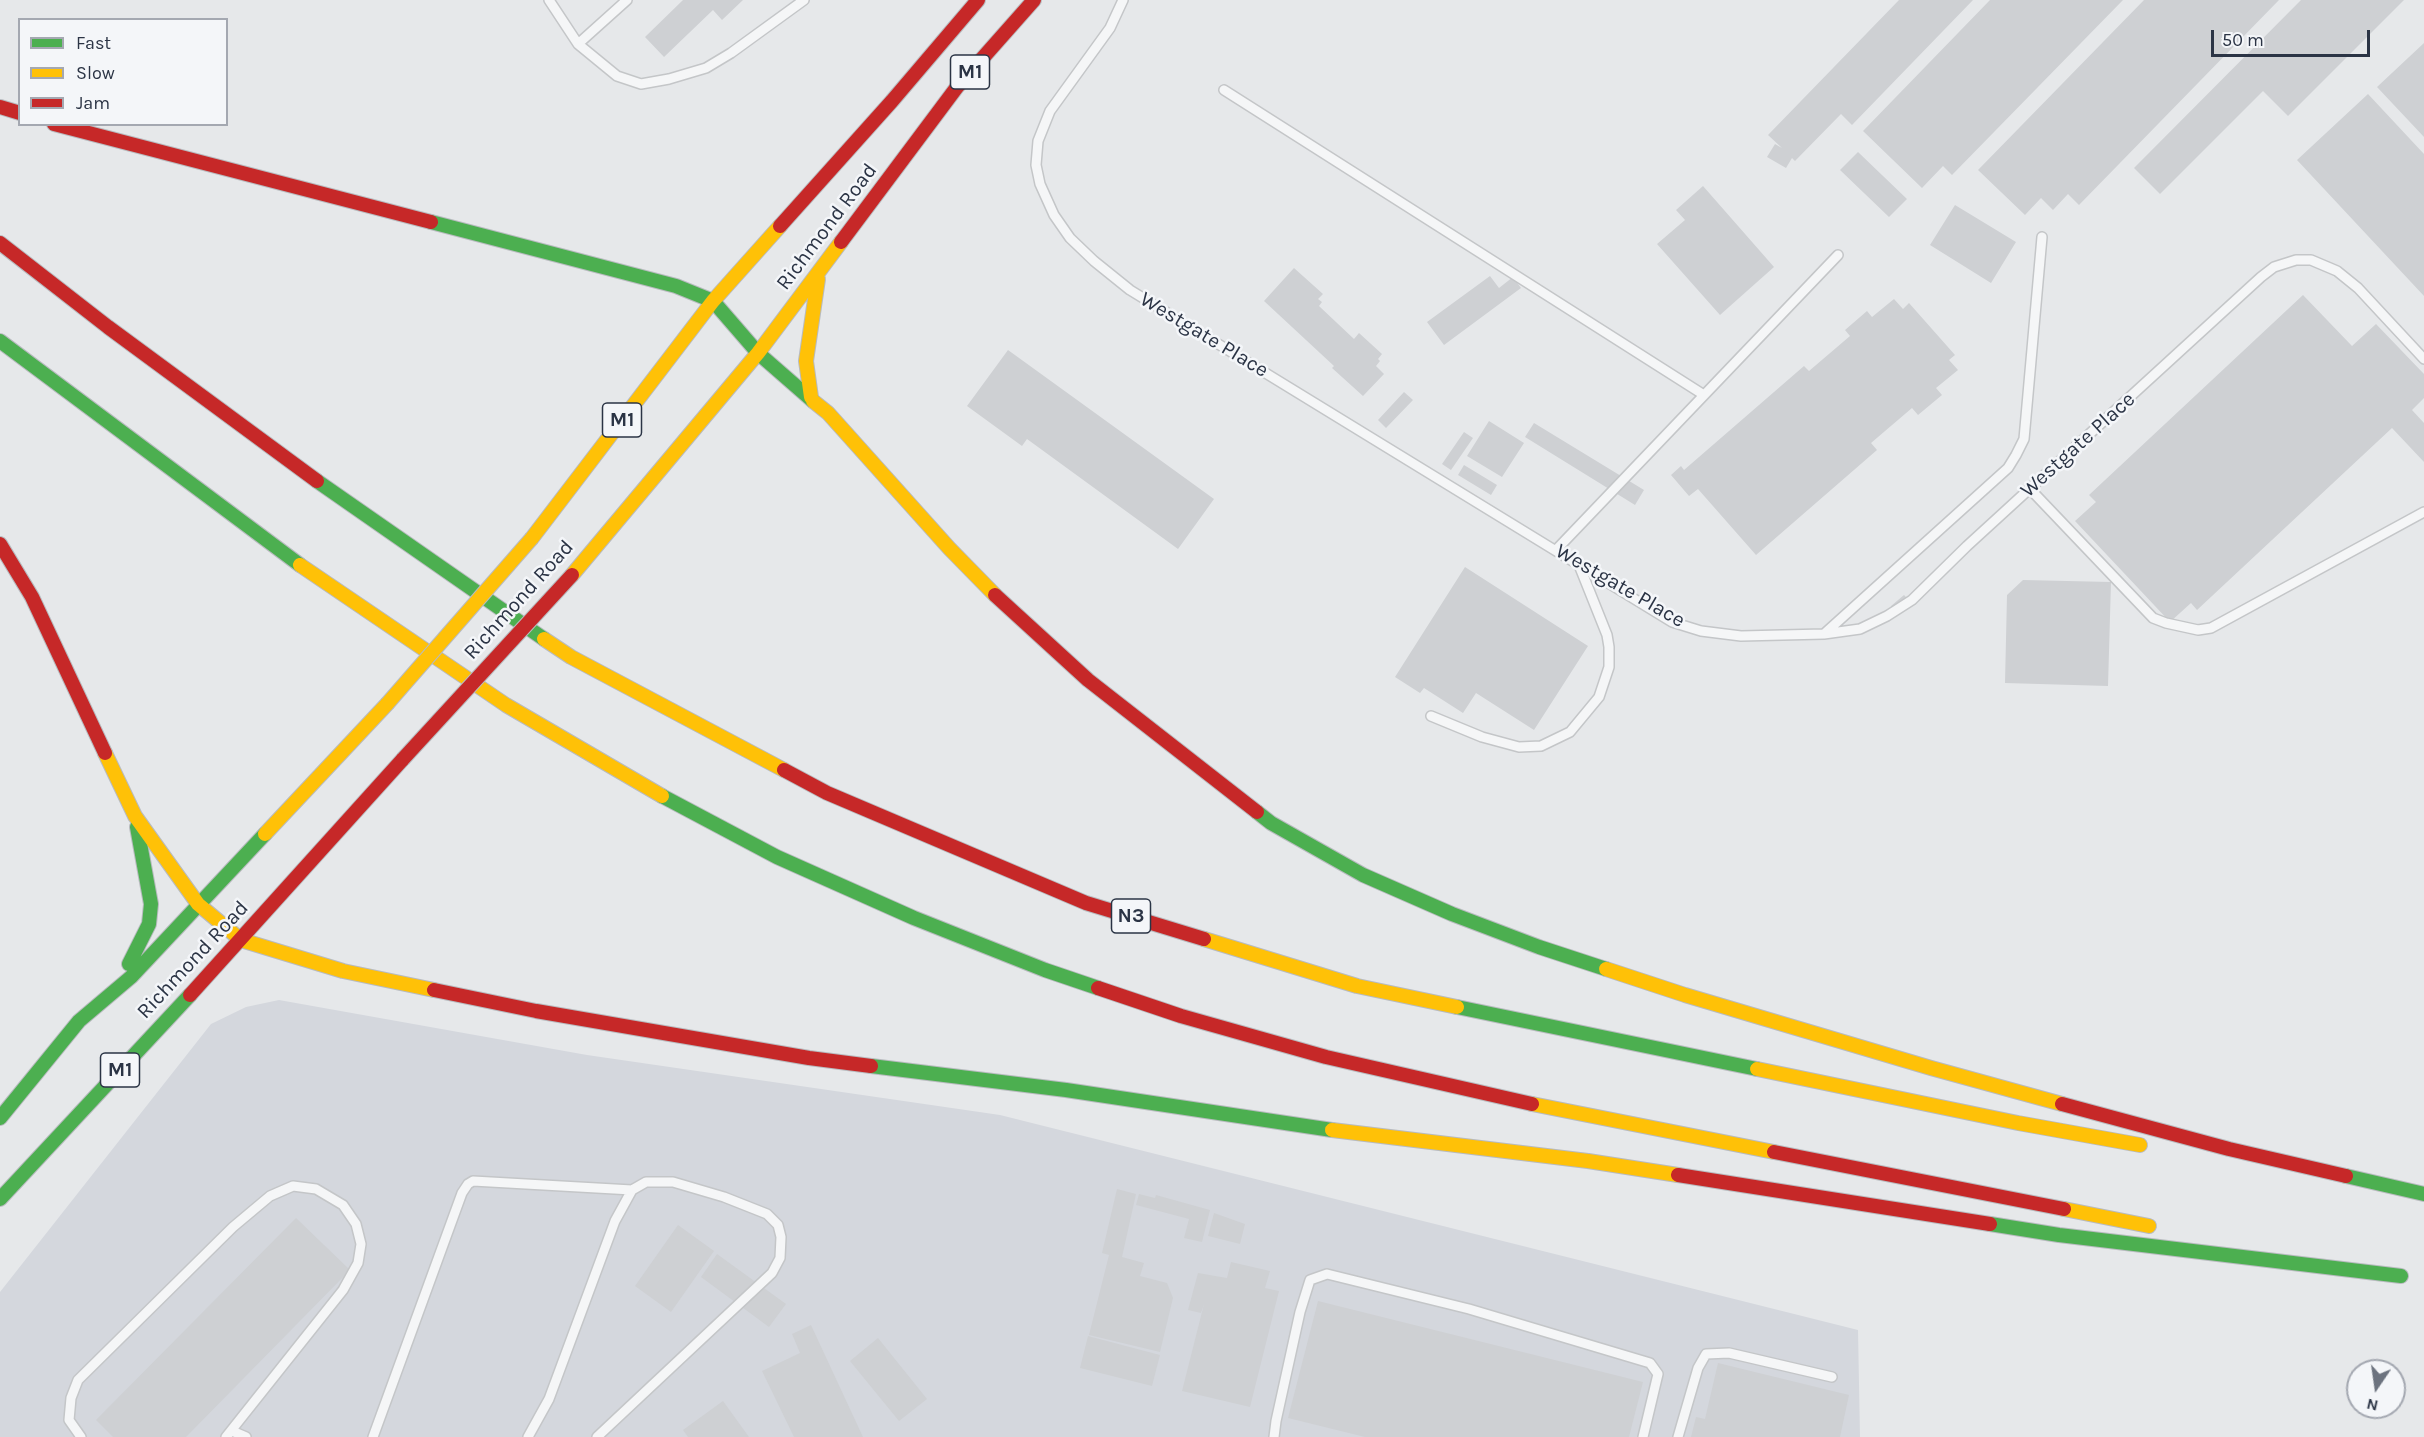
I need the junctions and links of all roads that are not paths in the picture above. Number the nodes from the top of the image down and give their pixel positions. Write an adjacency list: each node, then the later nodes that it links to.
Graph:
1 (549, 0): 7 (lane)
2 (627, 0): 7 (lane)
3 (804, 0): 7 (lane)
4 (978, 0): 16 (highway, Richmond Road / M1)
5 (1034, 0): 15 (highway, Richmond Road / M1)
6 (1123, 0): 25 (lane, Westgate Place)
7 (578, 44)
8 (1224, 90): 20 (lane)
9 (0, 107): 10 (highway)
10 (18, 112)
11 (62, 126): 16 (highway)
12 (2042, 237): 27 (lane)
13 (0, 243): 34 (highway, N3)
14 (1838, 255): 20 (lane)
15 (819, 274): 18 (highway, Richmond Road / M1); 21 (highway)
16 (712, 301): 18 (highway); 30 (highway, Richmond Road / M1, bridge)
17 (0, 341): 39 (highway)
18 (758, 353): 21 (highway); 31 (highway, Richmond Road / M1, bridge)
19 (2424, 359): 22 (lane, Westgate Place)
20 (1704, 395): 25 (lane)
21 (811, 397): 37 (highway)
22 (2030, 489): 23 (lane); 27 (lane, Westgate Place)
23 (2424, 512)
24 (0, 544): 29 (highway)
25 (1556, 550): 26 (lane, Westgate Place)
26 (1579, 566): 27 (lane, Westgate Place); 28 (lane)
27 (1824, 634)
28 (1431, 716)
29 (135, 816): 30 (highway); 32 (highway)
30 (198, 904): 31 (highway); 32 (highway, Richmond Road / M1)
31 (240, 940): 38 (highway, Richmond Road / M1); 40 (highway)
32 (79, 1021): 33 (highway, Richmond Road / M1)
33 (0, 1118)
34 (2157, 1148)
35 (2204, 1156): 37 (highway)
36 (632, 1190): 45 (lane); 46 (lane); 47 (lane)
37 (2424, 1195)
38 (0, 1199)
39 (2167, 1230)
40 (2226, 1241)
41 (1832, 1377): 50 (lane)
42 (229, 1434): 43 (lane); 44 (lane)
43 (81, 1437)
44 (246, 1437)
45 (373, 1437)
46 (528, 1437)
47 (597, 1437)
48 (1274, 1437): 49 (lane)
49 (1643, 1437)
50 (1678, 1437)

